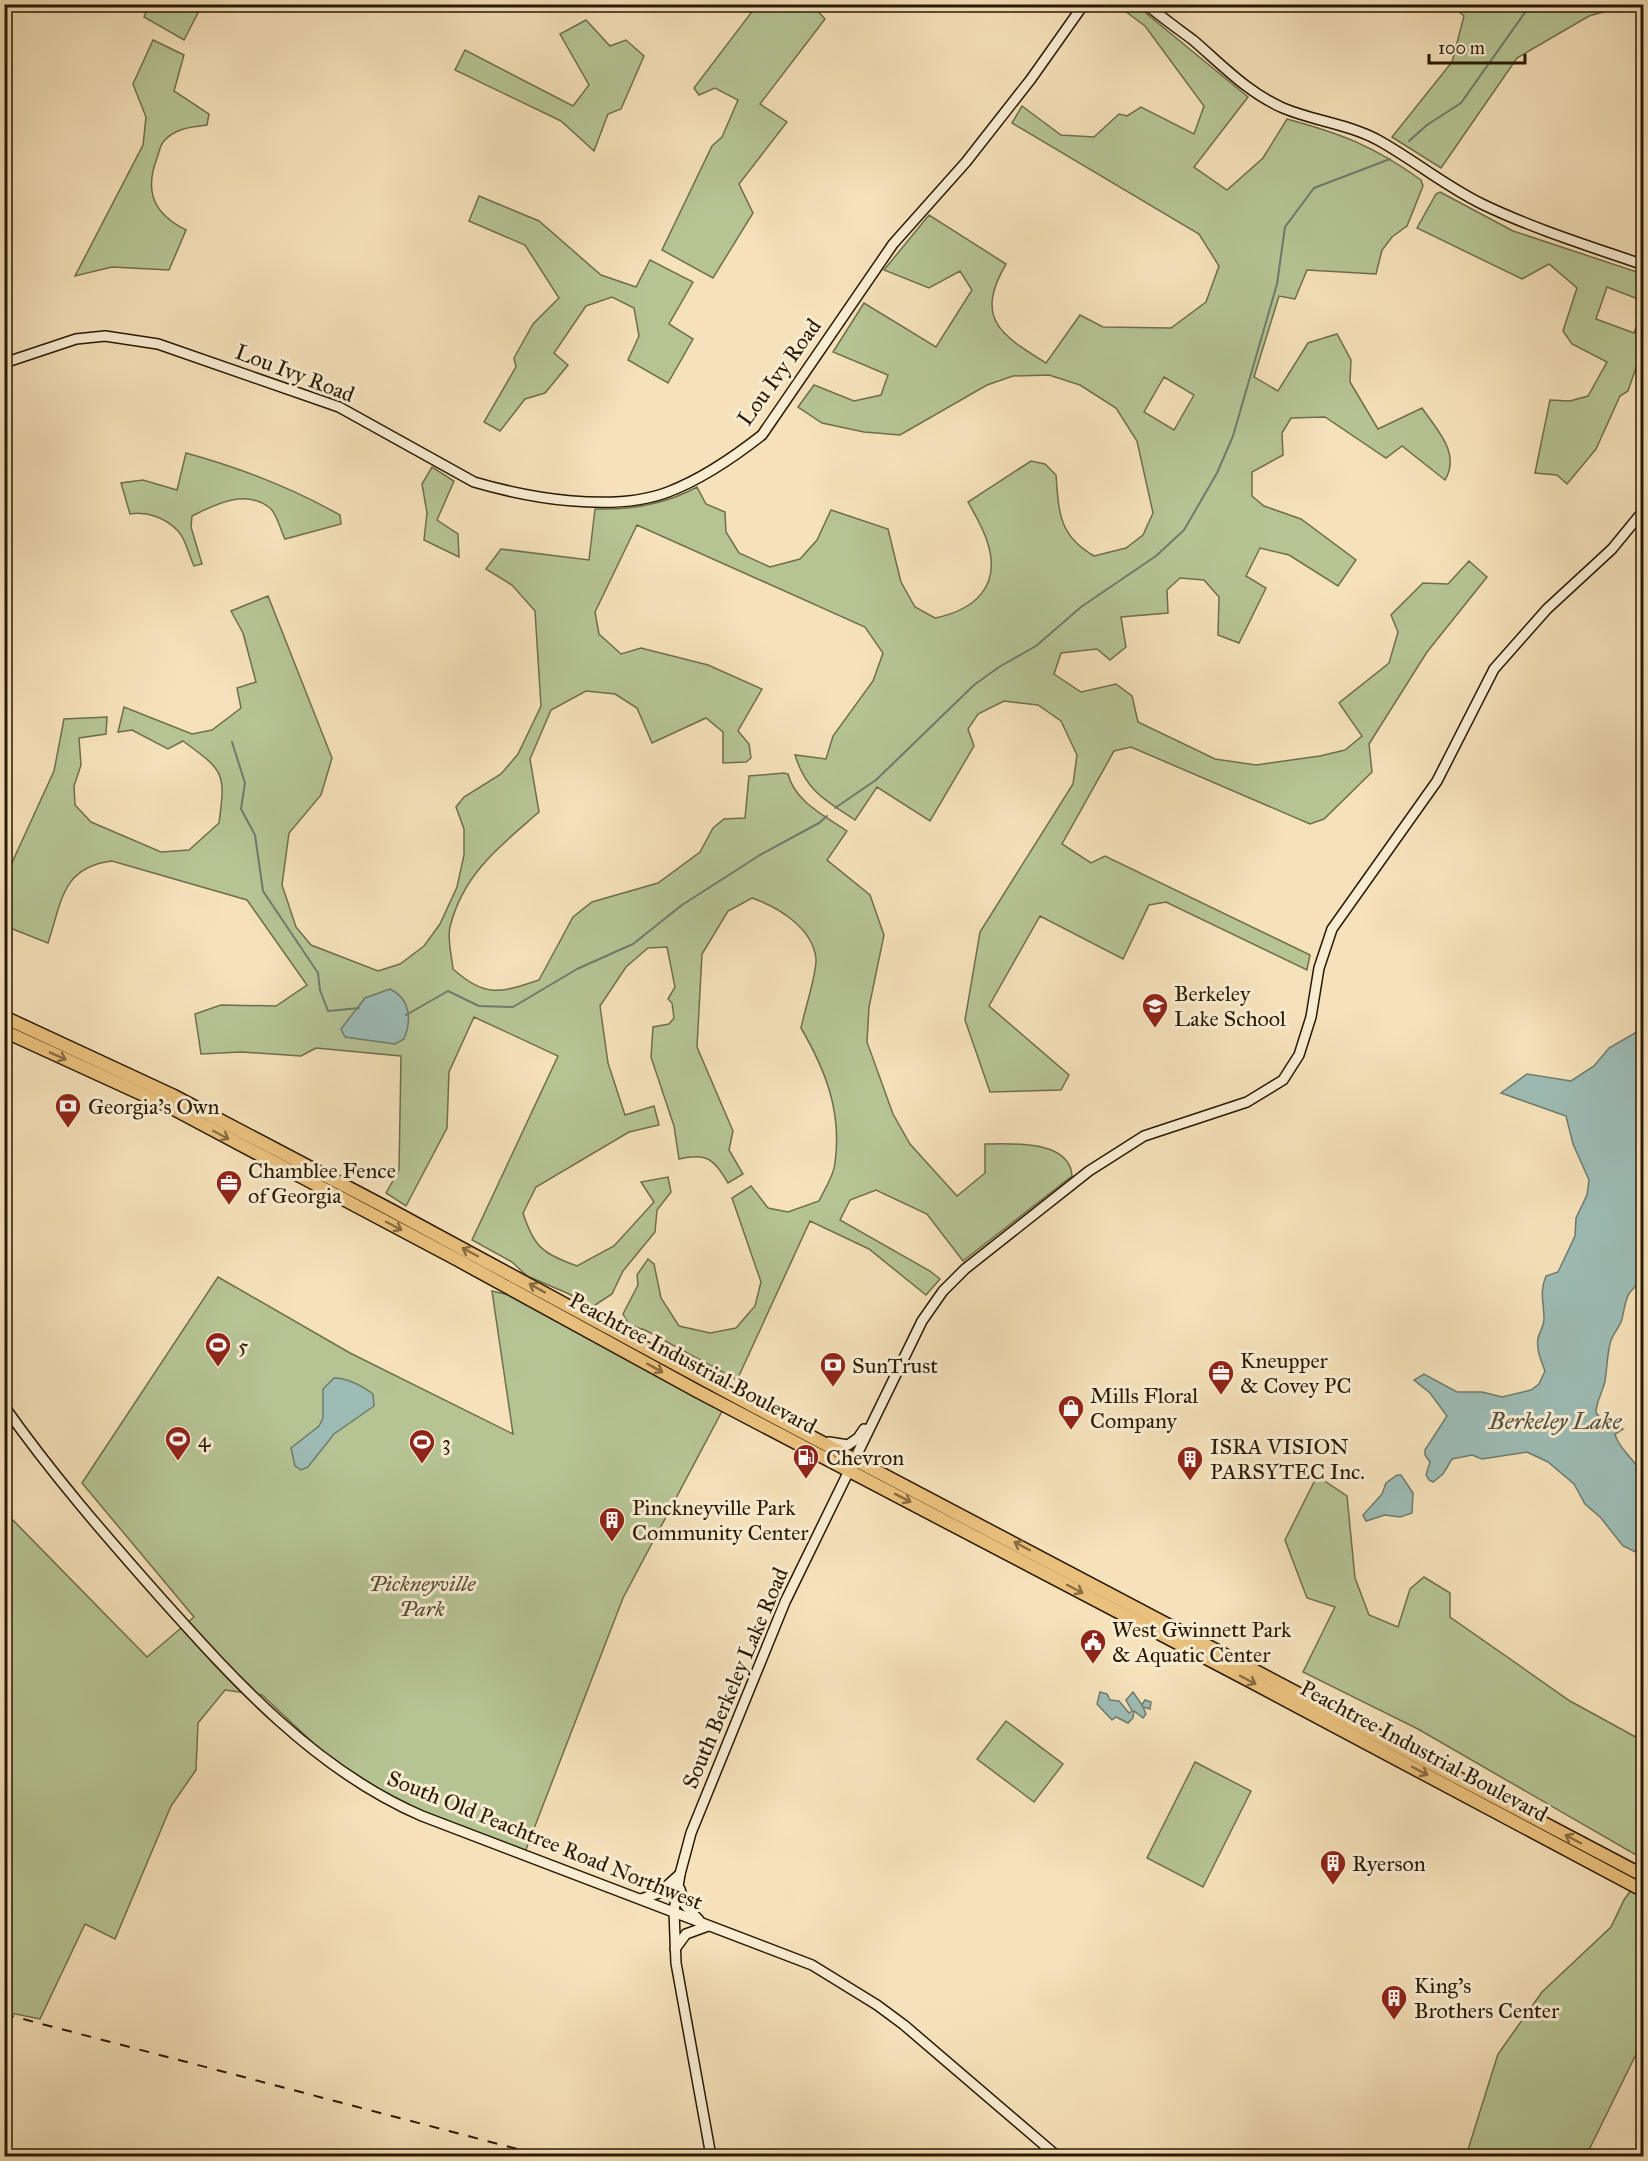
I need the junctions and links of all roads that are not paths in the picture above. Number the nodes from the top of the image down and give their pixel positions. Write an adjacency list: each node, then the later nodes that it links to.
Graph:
1 (1084, 4): 4 (street, Lou Ivy Road)
2 (1146, 4): 3 (street)
3 (1644, 265)
4 (4, 363)
5 (1644, 510): 8 (street, South Berkeley Lake Road)
6 (4, 1017): 10 (highway, Peachtree Industrial Boulevard, one-way to 6)
7 (4, 1031): 12 (highway, Peachtree Industrial Boulevard, one-way to 12)
8 (883, 1399): 10 (street); 11 (street, South Berkeley Lake Road)
9 (4, 1406): 16 (street, South Old Peachtree Road Northwest)
10 (818, 1439): 11 (highway, Peachtree Industrial Boulevard)
11 (856, 1459): 12 (street, South Berkeley Lake Road); 13 (highway, Peachtree Industrial Boulevard, one-way to 11)
12 (850, 1471): 14 (street, South Berkeley Lake Road); 15 (highway, Peachtree Industrial Boulevard, one-way to 15)
13 (1644, 1876)
14 (680, 1878): 16 (street); 18 (street, South Berkeley Lake Road); 19 (street)
15 (1644, 1891)
16 (641, 1899): 17 (street, South Old Peachtree Road Northwest)
17 (652, 1903): 18 (street, South Old Peachtree Road Northwest); 20 (street)
18 (674, 1911): 19 (street, South Old Peachtree Road Northwest); 20 (street, South Berkeley Lake Road)
19 (705, 1924): 21 (street); 23 (street, South Old Peachtree Road Northwest)
20 (674, 1930): 21 (street, South Berkeley Lake Road)
21 (675, 1949): 22 (street, South Berkeley Lake Road)
22 (711, 2157)
23 (1057, 2157)

